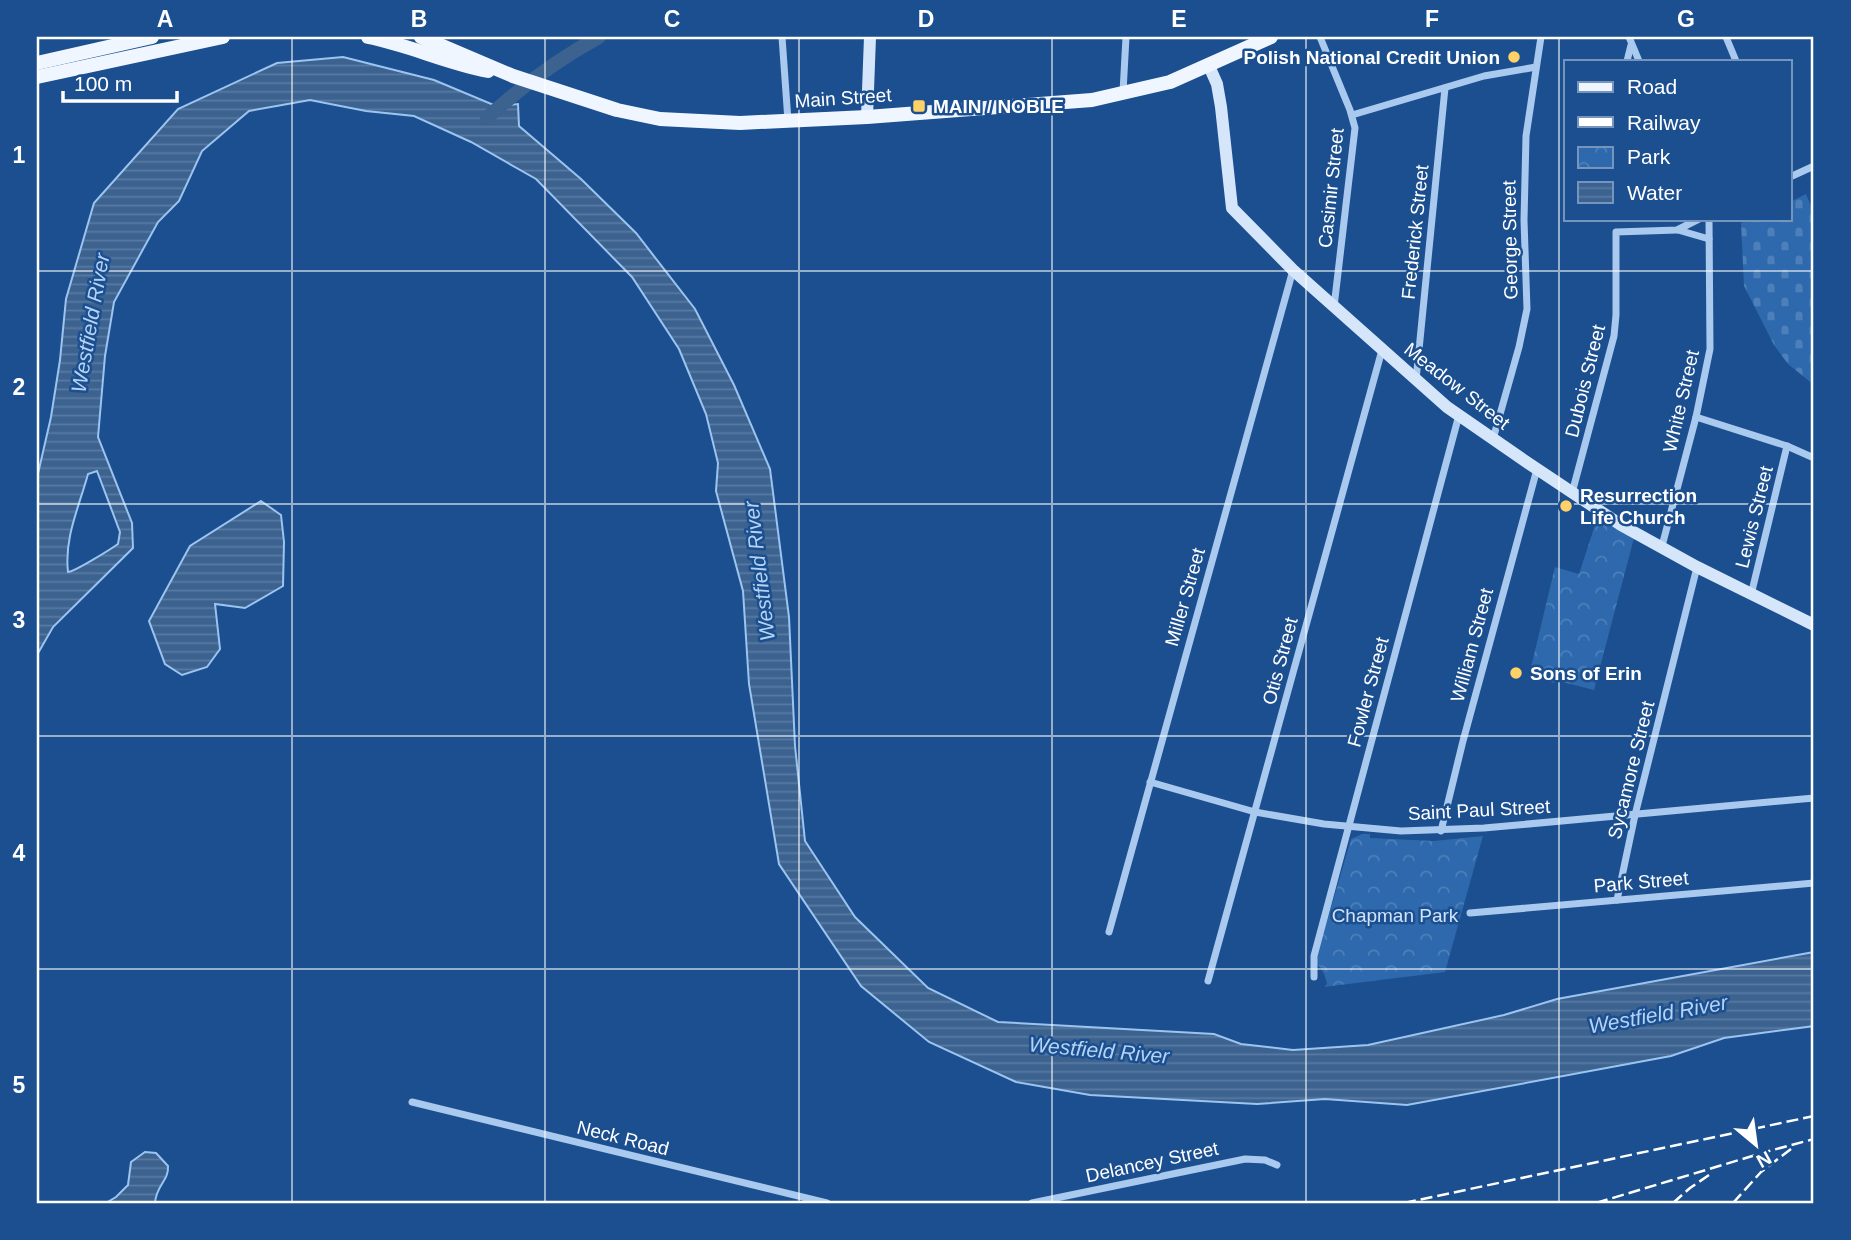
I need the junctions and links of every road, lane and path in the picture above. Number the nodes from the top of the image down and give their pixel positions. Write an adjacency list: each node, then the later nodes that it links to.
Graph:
1 (152, 37): 16 (main road)
2 (223, 37): 20 (main road)
3 (368, 37): 19 (main road)
4 (421, 37): 19 (main road)
5 (782, 37): 25 (street)
6 (870, 37): 24 (street)
7 (1126, 37): 22 (street)
8 (1271, 37): 17 (main road, Main Street)
9 (1321, 37): 23 (street, Casimir Street)
10 (1541, 37): 18 (street, George Street)
11 (1726, 37): 15 (street)
12 (1630, 41): 13 (street); 14 (street)
13 (1627, 60)
14 (1639, 60)
15 (1736, 60)
16 (37, 63)
17 (1209, 66): 22 (main road, Main Street); 32 (street, Meadow Street)
18 (1536, 67): 21 (street); 38 (street, George Street)
19 (513, 76): 25 (main road, Main Street)
20 (37, 77)
21 (1445, 88): 23 (street); 35 (street, Frederick Street)
22 (1123, 94): 24 (main road, Main Street)
23 (1352, 115): 33 (street, Casimir Street)
24 (867, 117): 25 (main road, Main Street)
25 (788, 121)
26 (1814, 166): 27 (street)
27 (1792, 176)
28 (1697, 220): 30 (street)
29 (1709, 220): 31 (street, White Street)
30 (1677, 230): 31 (street); 42 (street, Dubois Street)
31 (1709, 239): 37 (street, White Street)
32 (1293, 270): 33 (street, Meadow Street); 47 (street, Miller Street)
33 (1334, 307): 34 (street, Meadow Street)
34 (1382, 350): 35 (street, Meadow Street); 49 (street, Otis Street)
35 (1416, 380): 36 (street, Meadow Street)
36 (1459, 415): 38 (street, Meadow Street); 51 (street, Fowler Street)
37 (1696, 417): 39 (street); 43 (street, White Street)
38 (1493, 439): 41 (street, Meadow Street)
39 (1787, 446): 40 (street); 45 (street, Lewis Street)
40 (1814, 458)
41 (1537, 469): 42 (street, Meadow Street); 52 (street, William Street)
42 (1572, 493): 43 (street, Meadow Street)
43 (1661, 546): 44 (street, Meadow Street)
44 (1697, 567): 45 (street, Meadow Street); 50 (street, Sycamore Street)
45 (1751, 595): 46 (street, Meadow Street)
46 (1814, 625)
47 (1150, 782): 49 (street, Saint Paul Street); 56 (street, Miller Street)
48 (1814, 799): 50 (street, Saint Paul Street)
49 (1255, 812): 51 (street, Saint Paul Street); 58 (street, Otis Street)
50 (1635, 815): 52 (street, Saint Paul Street); 54 (street, Sycamore Street)
51 (1350, 827): 52 (street, Saint Paul Street); 57 (street, Fowler Street)
52 (1441, 831)
53 (1814, 883): 54 (street, Park Street)
54 (1617, 900): 55 (street, Park Street)
55 (1470, 913)
56 (1109, 932)
57 (1314, 977)
58 (1208, 981)
59 (412, 1102): 61 (street, Neck Road)
60 (1277, 1165): 62 (street, Delancey Street)
61 (827, 1203)
62 (1032, 1203)

